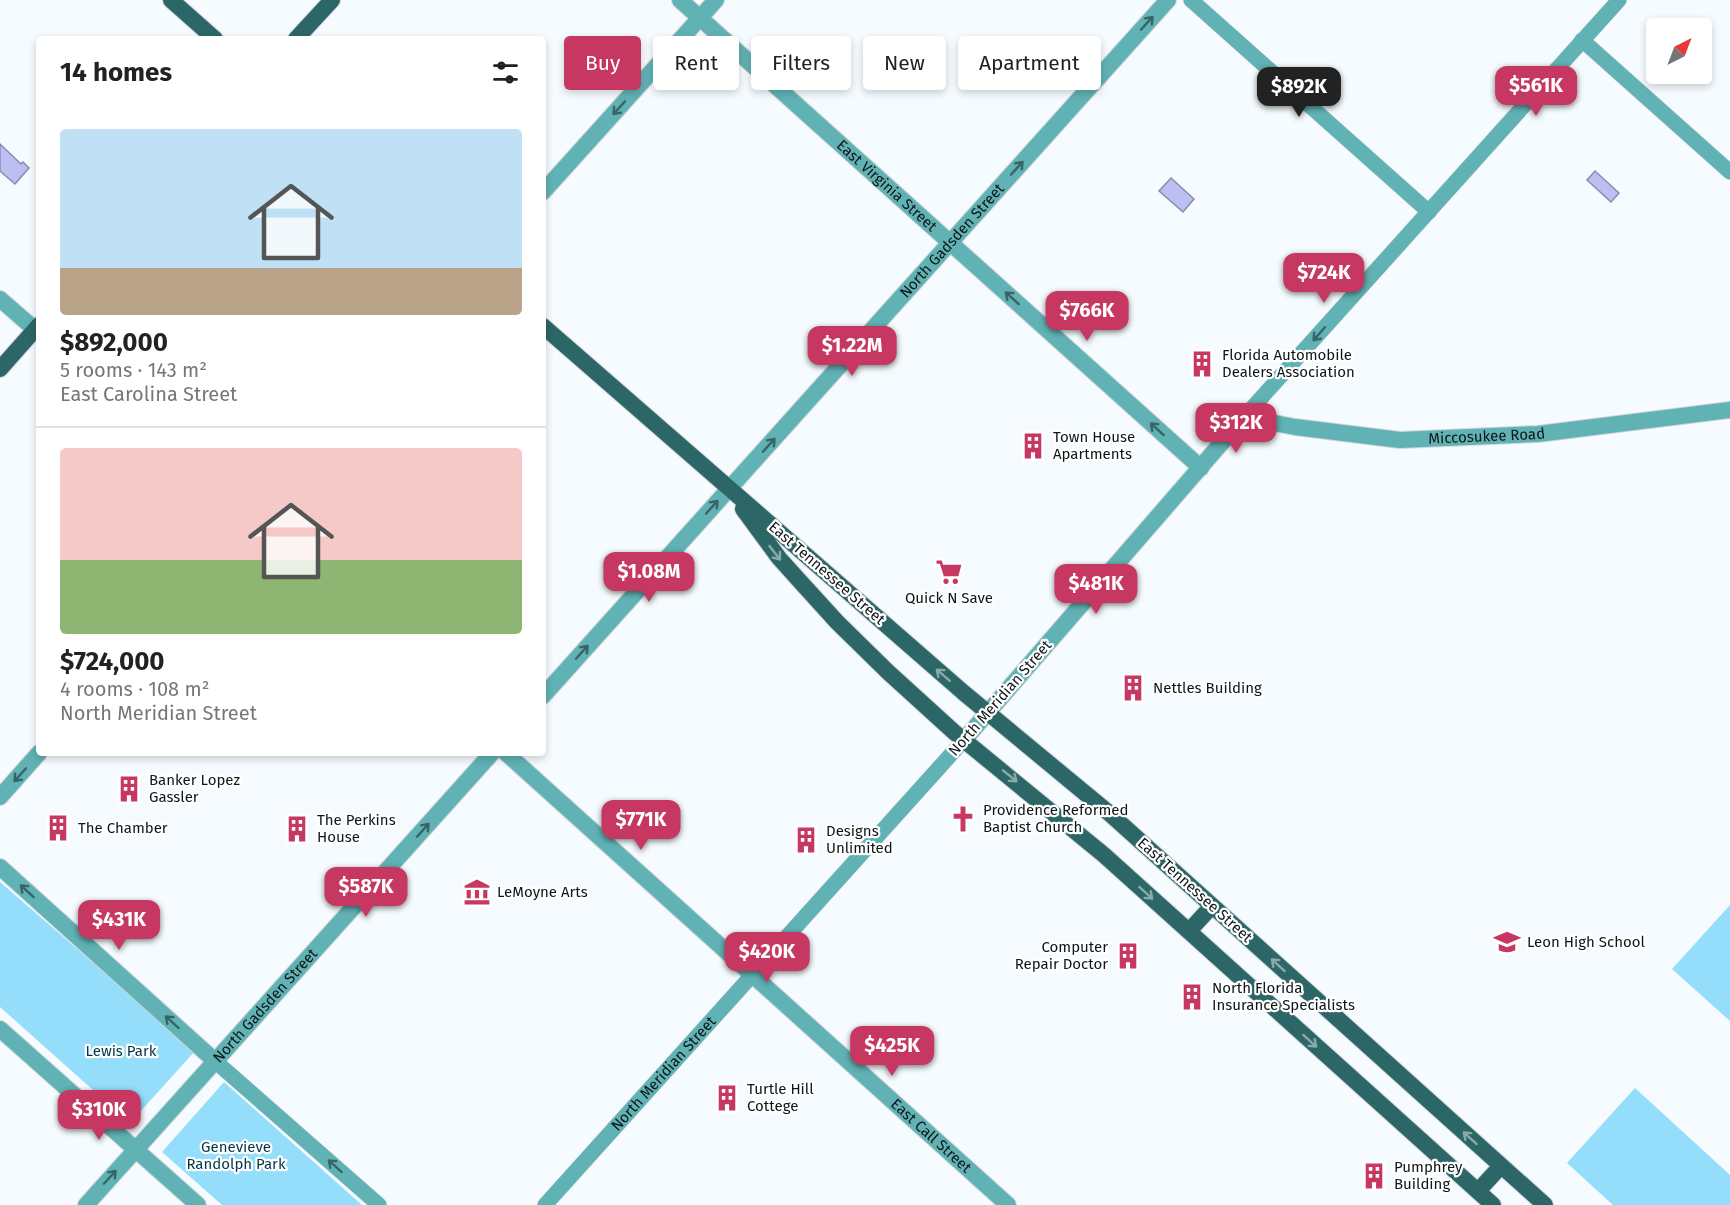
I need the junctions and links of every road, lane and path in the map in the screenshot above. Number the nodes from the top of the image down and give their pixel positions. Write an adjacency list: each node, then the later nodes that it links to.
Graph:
1 (171, 0): 9 (main road)
2 (332, 0): 10 (main road)
3 (680, 0): 8 (street, East Virginia Street)
4 (716, 0): 8 (street)
5 (1168, 0): 15 (street, North Gadsden Street, one-way to 5)
6 (1191, 0): 14 (street)
7 (1618, 0): 11 (street, North Meridian Street)
8 (700, 18): 13 (street, one-way to 13); 15 (street, East Virginia Street)
9 (211, 36)
10 (299, 36)
11 (1582, 40): 12 (street); 14 (street, North Meridian Street)
12 (1730, 172)
13 (546, 189)
14 (1429, 212): 22 (street, North Meridian Street, one-way to 22)
15 (950, 242): 23 (street, East Virginia Street, one-way to 15); 24 (street, North Gadsden Street, one-way to 15)
16 (0, 299): 17 (street)
17 (36, 327)
18 (546, 329): 24 (main road, East Tennessee Street)
19 (36, 331): 20 (main road)
20 (0, 369)
21 (1730, 410): 22 (street, Miccosukee Road)
22 (1244, 417): 23 (street, North Meridian Street)
23 (1201, 468): 26 (street, North Meridian Street)
24 (729, 488): 25 (street, North Gadsden Street, one-way to 24); 26 (main road, East Tennessee Street, one-way to 24); 27 (main road, East Tennessee Street, one-way to 27)
25 (546, 693)
26 (988, 713): 27 (street, North Meridian Street); 33 (main road, East Tennessee Street)
27 (964, 740): 34 (main road, East Tennessee Street, one-way to 34); 35 (street, North Meridian Street)
28 (36, 756): 31 (street, one-way to 31)
29 (489, 756): 37 (street, North Gadsden Street, one-way to 29)
30 (509, 756): 35 (street, East Call Street)
31 (0, 797)
32 (0, 867): 37 (street, one-way to 32)
33 (1212, 906): 34 (main road); 39 (main road, East Tennessee Street, one-way to 33)
34 (1189, 931): 40 (main road, East Tennessee Street, one-way to 40)
35 (753, 974): 44 (street, North Meridian Street); 45 (street, East Call Street)
36 (0, 1029): 38 (street)
37 (215, 1061): 38 (street, North Gadsden Street); 43 (street, one-way to 37)
38 (135, 1150): 41 (street, North Gadsden Street, one-way to 38); 42 (street)
39 (1501, 1166): 40 (main road); 47 (main road, East Tennessee Street)
40 (1478, 1191): 46 (main road, East Tennessee Street)
41 (86, 1205)
42 (198, 1205)
43 (379, 1205)
44 (545, 1205)
45 (1008, 1205)
46 (1493, 1205)
47 (1545, 1205)

